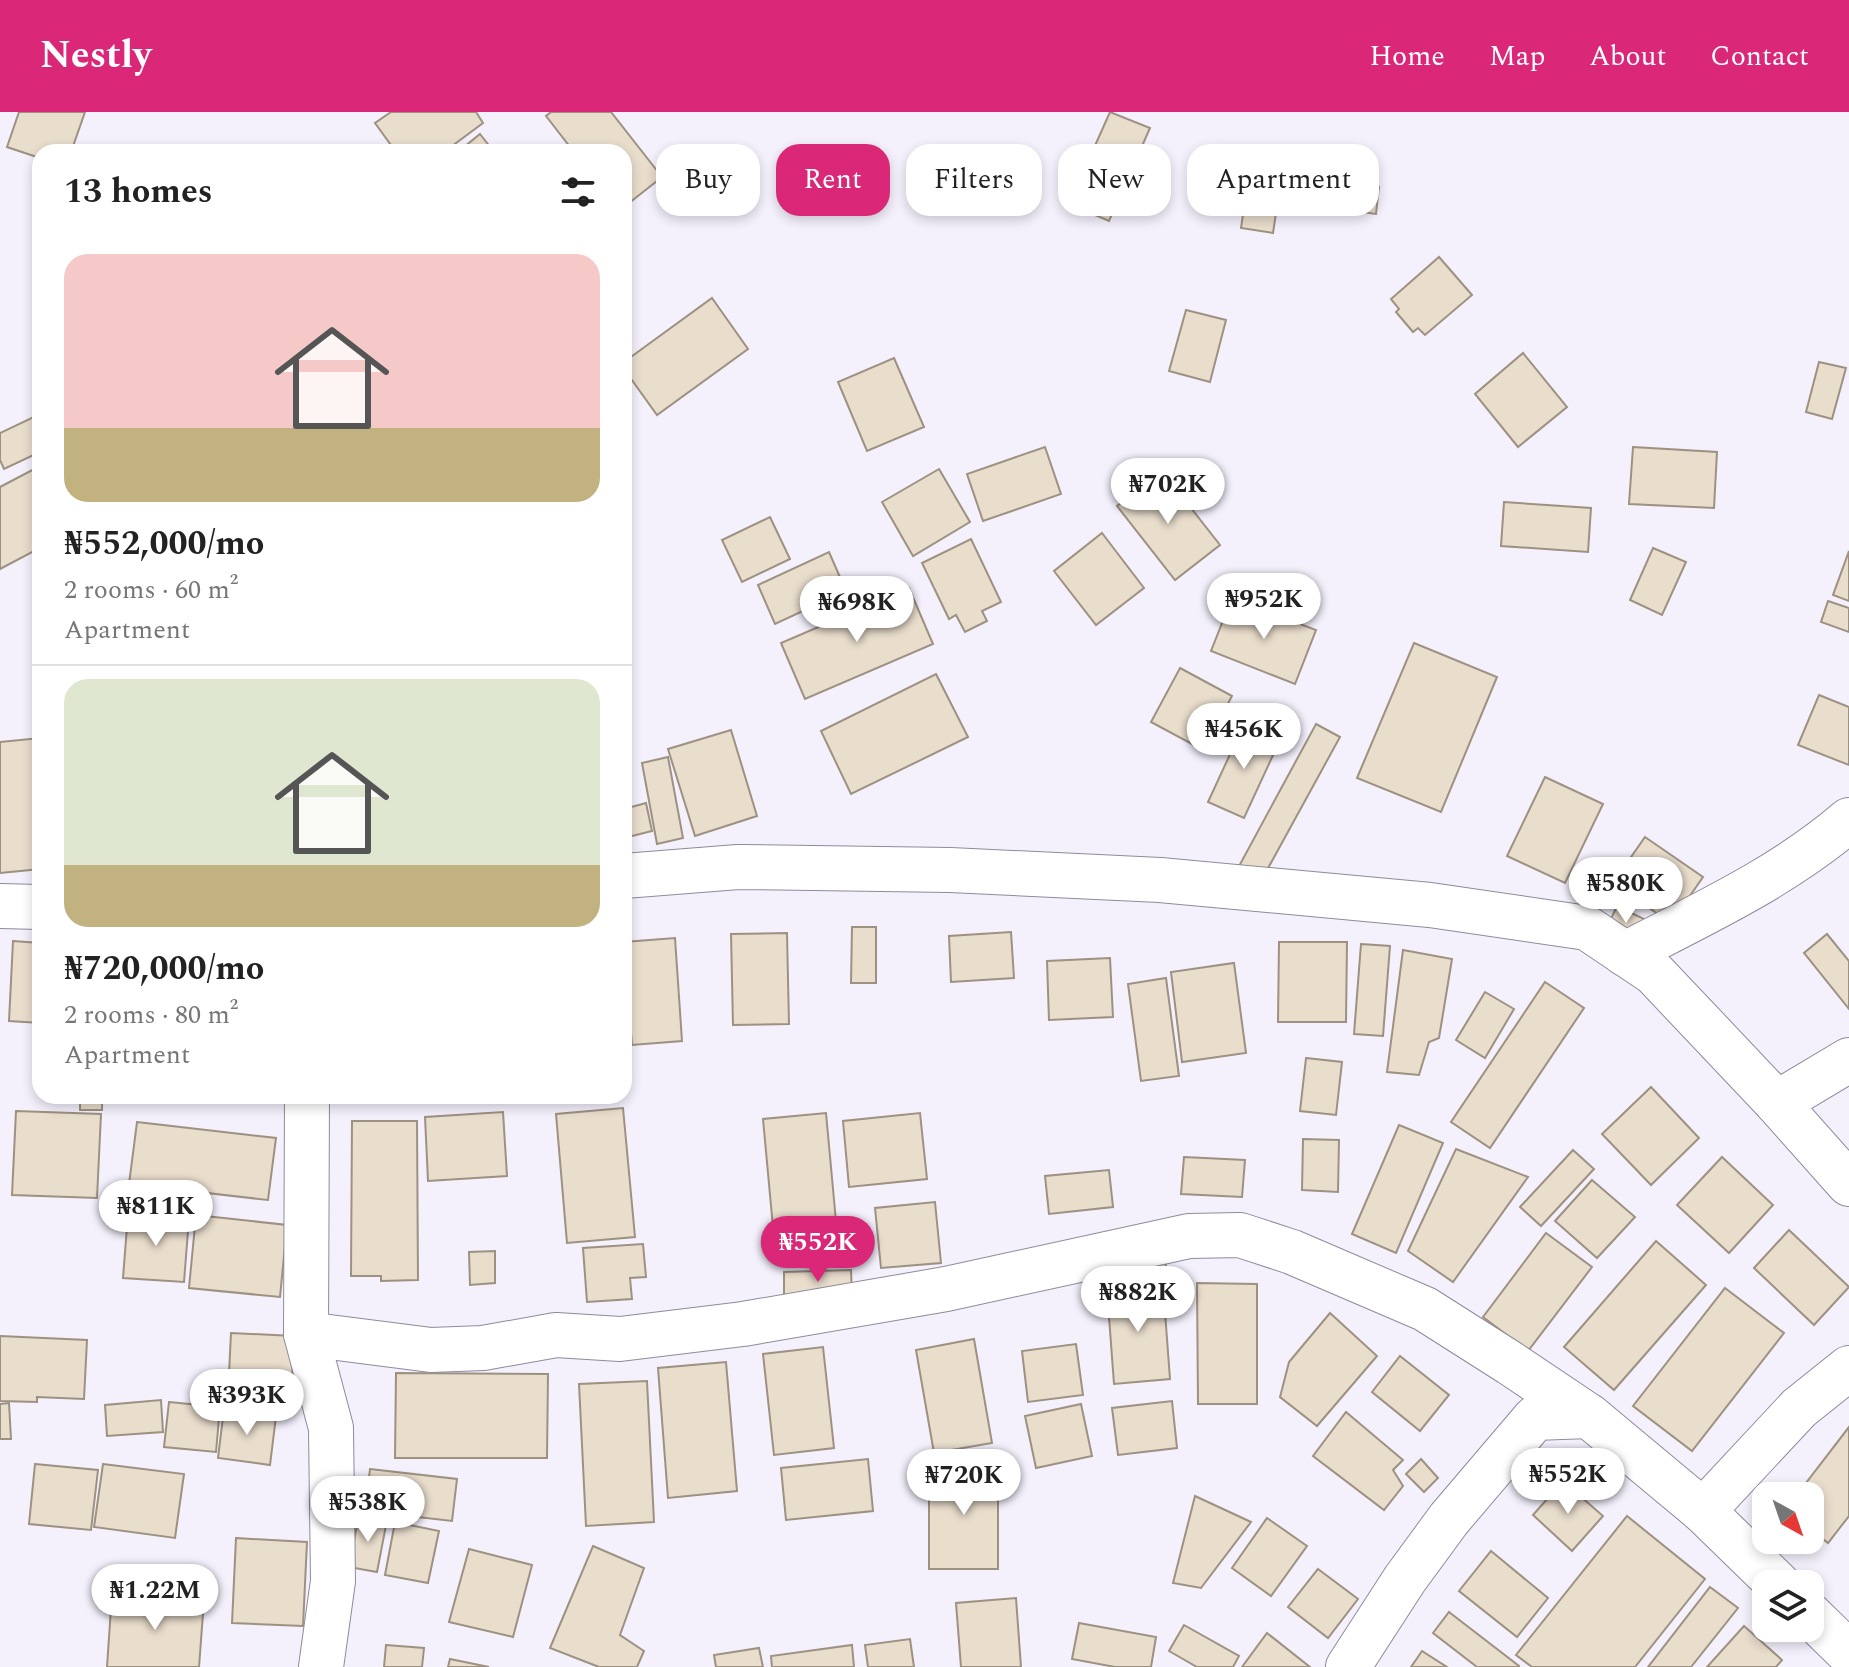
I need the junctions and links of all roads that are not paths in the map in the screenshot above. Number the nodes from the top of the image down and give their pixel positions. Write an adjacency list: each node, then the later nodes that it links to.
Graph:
1 (1849, 820): 5 (street)
2 (632, 875): 5 (street)
3 (0, 906): 4 (street)
4 (32, 907)
5 (1625, 954): 7 (street)
6 (1849, 1060): 7 (street)
7 (1777, 1103): 9 (street)
8 (307, 1104): 10 (street)
9 (1849, 1184)
10 (306, 1334): 11 (street); 19 (street)
11 (1510, 1363): 13 (street); 14 (street)
12 (1849, 1368): 15 (street)
13 (1589, 1416): 14 (street); 15 (street)
14 (1535, 1418): 20 (street)
15 (1703, 1511): 16 (street)
16 (1764, 1570)
17 (1824, 1629): 18 (street)
18 (1849, 1653)
19 (321, 1667)
20 (1348, 1667)

